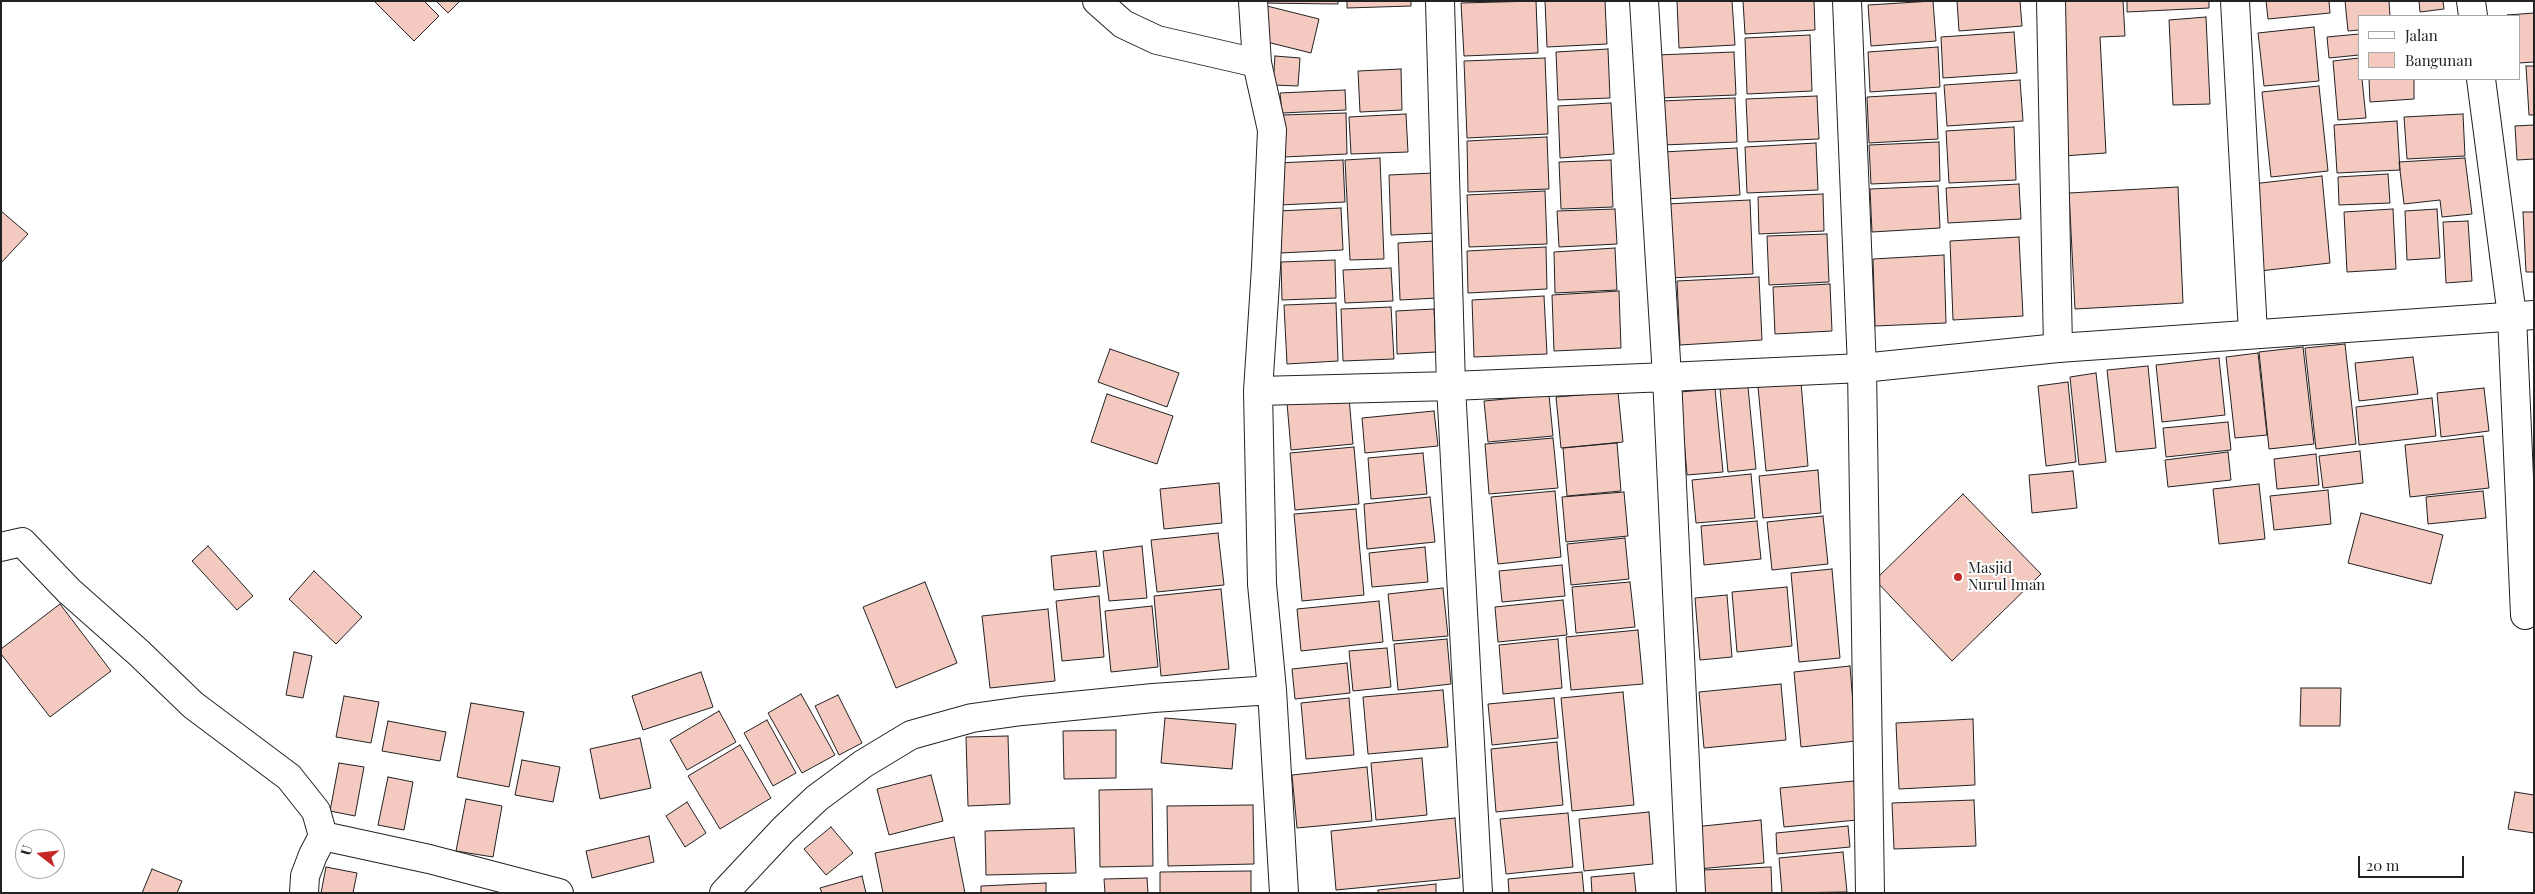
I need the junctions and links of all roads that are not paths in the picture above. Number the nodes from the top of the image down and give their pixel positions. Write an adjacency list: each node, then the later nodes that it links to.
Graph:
1 (1097, 1): 10 (street)
2 (1253, 1): 10 (street)
3 (1440, 1): 17 (street)
4 (1644, 1): 16 (street)
5 (1847, 1): 15 (street)
6 (2050, 1): 14 (street)
7 (2235, 1): 13 (street)
8 (2471, 1): 9 (street)
9 (2473, 15)
10 (1257, 63): 18 (street)
11 (2481, 80): 12 (street)
12 (2523, 316): 13 (street); 20 (street)
13 (2253, 333): 14 (street)
14 (2058, 348): 15 (street)
15 (1862, 368): 16 (street); 29 (street)
16 (1667, 377): 17 (street); 28 (street)
17 (1451, 386): 18 (street); 27 (street)
18 (1258, 391): 21 (street)
19 (1, 547): 22 (street)
20 (2525, 615)
21 (1272, 690): 25 (street); 26 (street)
22 (323, 836): 23 (street); 24 (street)
23 (304, 893)
24 (559, 893)
25 (724, 893)
26 (1284, 893)
27 (1478, 893)
28 (1691, 893)
29 (1870, 893)

